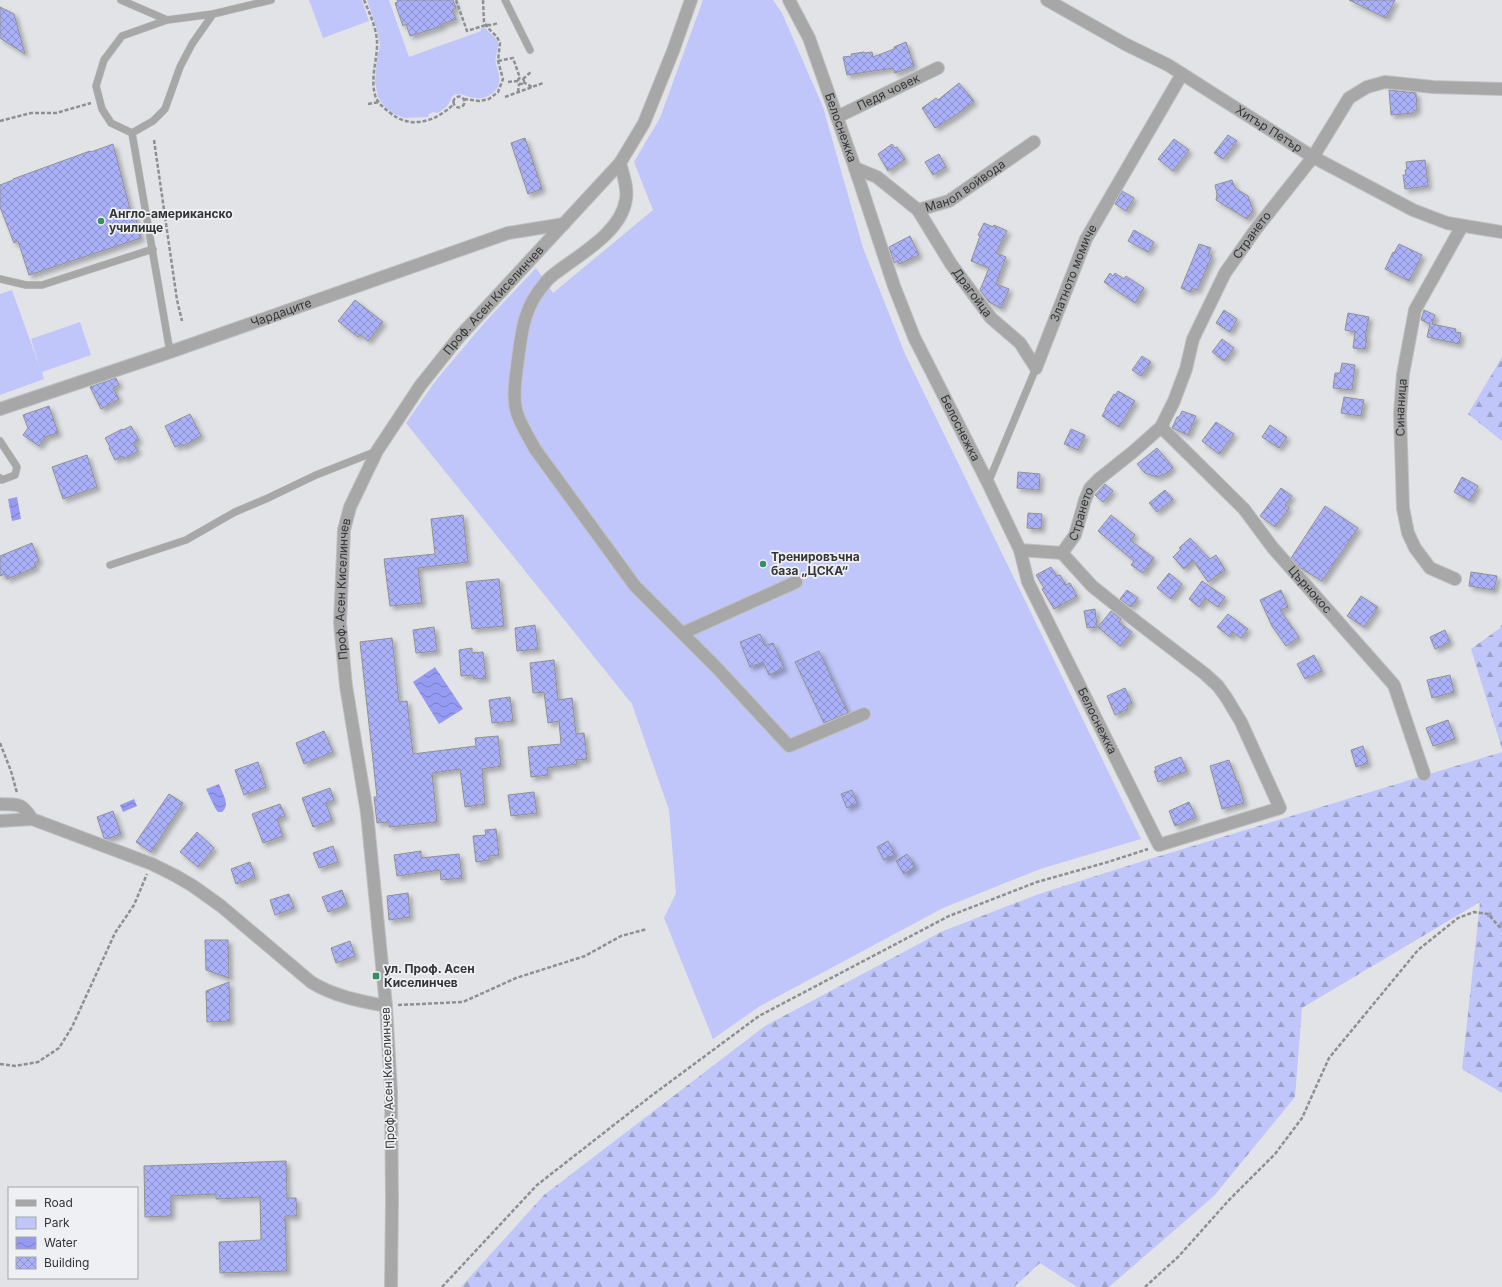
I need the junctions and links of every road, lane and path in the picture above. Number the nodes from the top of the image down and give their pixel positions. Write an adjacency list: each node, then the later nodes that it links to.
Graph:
1 (121, 0): 11 (lane)
2 (271, 0): 10 (lane)
3 (364, 0): 28 (path)
4 (456, 0): 13 (path)
5 (483, 0): 13 (path)
6 (505, 0): 14 (lane)
7 (691, 0): 37 (street, Проф. Асен Киселинчев)
8 (789, 0): 31 (street, Белоснежка)
9 (1047, 0): 18 (street, Хитър Петър)
10 (213, 14): 11 (lane); 33 (lane)
11 (167, 20): 27 (lane)
12 (498, 23): 13 (path)
13 (486, 25): 15 (path)
14 (530, 50)
15 (498, 61): 19 (path); 26 (path)
16 (938, 68): 31 (street, Педя човек)
17 (532, 72): 19 (path)
18 (1182, 74): 36 (street, Хитър Петър); 47 (street, Златното момиче)
19 (521, 81): 20 (path); 22 (path); 24 (path)
20 (508, 82)
21 (543, 83): 22 (path)
22 (532, 87): 24 (path)
23 (1502, 89): 36 (street, Странето)
24 (518, 92): 25 (path)
25 (505, 97)
26 (464, 100): 30 (path); 30 (path)
27 (100, 101): 32 (path); 33 (lane)
28 (379, 102): 29 (path); 30 (path)
29 (368, 104)
30 (454, 104)
31 (837, 117): 38 (street, Белоснежка)
32 (0, 121)
33 (132, 133): 43 (lane)
34 (154, 140): 45 (path)
35 (1034, 142): 39 (street, Манол войвода)
36 (1313, 157): 41 (street, Хитър Петър); 49 (street, Странето)
37 (620, 163): 40 (street, Проф. Асен Киселинчев); 59 (street)
38 (855, 168): 39 (street, Манол войвода); 53 (street, Белоснежка)
39 (918, 210): 47 (street, Драгойца)
40 (564, 224): 46 (street, Чардаците); 51 (street, Проф. Асен Киселинчев)
41 (1462, 226): 42 (street, Хитър Петър); 57 (street, Синаница)
42 (1502, 232)
43 (153, 248): 44 (lane); 46 (lane)
44 (0, 279)
45 (182, 321)
46 (170, 352): 48 (street, Чардаците)
47 (1036, 368): 53 (lane, Златното момиче)
48 (0, 409)
49 (1161, 427): 55 (street, Странето); 62 (street, Църнокос)
50 (0, 441): 52 (lane)
51 (377, 451): 56 (lane); 71 (street, Проф. Асен Киселинчев)
52 (0, 478)
53 (988, 483): 54 (street, Белоснежка)
54 (1020, 550): 55 (street); 67 (street, Белоснежка)
55 (1062, 553): 67 (street, Странето)
56 (110, 565)
57 (1455, 578)
58 (796, 582): 59 (street)
59 (683, 633): 60 (street)
60 (864, 714)
61 (0, 743): 64 (path)
62 (1424, 774)
63 (0, 804): 64 (street)
64 (20, 805): 65 (street)
65 (32, 819): 66 (street); 68 (street)
66 (0, 821)
67 (1158, 845): 74 (path)
68 (152, 864): 71 (street); 72 (path)
69 (647, 929): 71 (path)
70 (1502, 930): 75 (path)
71 (386, 1006): 73 (street, Проф. Асен Киселинчев)
72 (0, 1064)
73 (391, 1287)
74 (442, 1287)
75 (1145, 1287)

